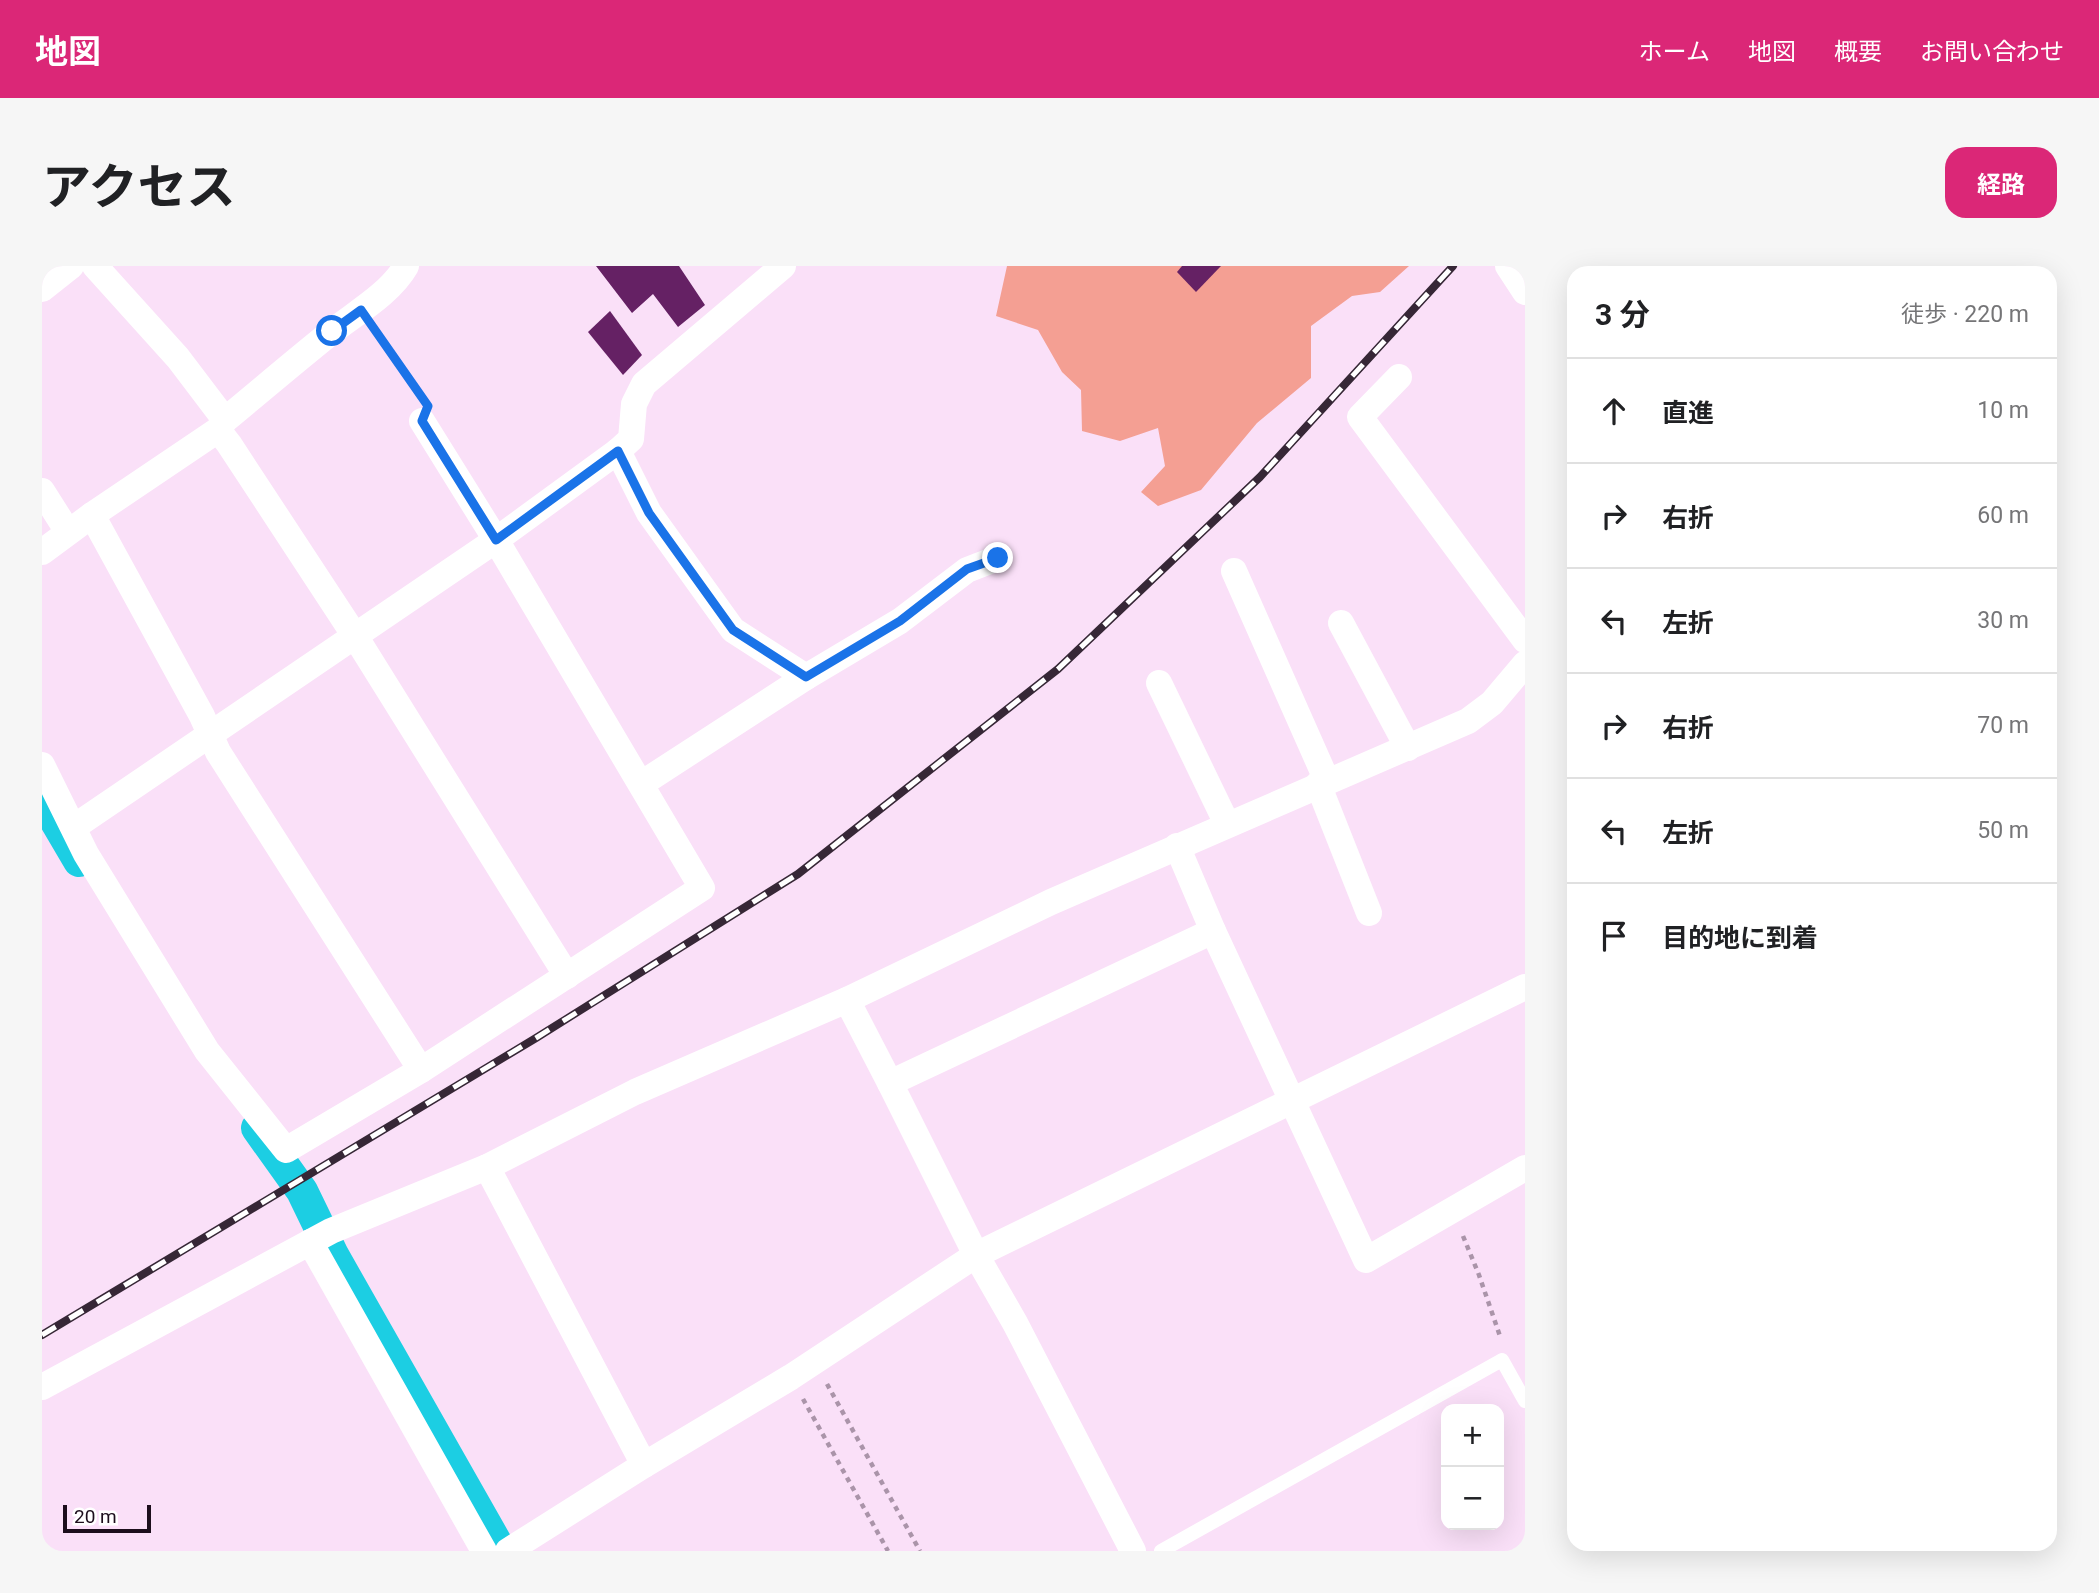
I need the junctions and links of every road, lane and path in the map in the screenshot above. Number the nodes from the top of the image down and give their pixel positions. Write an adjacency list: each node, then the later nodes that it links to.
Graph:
1 (71, 266): 6 (street)
2 (94, 266): 11 (street)
3 (406, 266): 8 (street)
4 (783, 266): 12 (street)
5 (1508, 266): 7 (street)
6 (42, 289)
7 (1524, 290)
8 (361, 310): 10 (path); 11 (street)
9 (1399, 377): 22 (street)
10 (422, 421): 16 (street)
11 (221, 425): 14 (street); 21 (street)
12 (618, 451): 16 (street); 24 (street)
13 (42, 491): 15 (street)
14 (92, 515): 15 (street); 26 (street)
15 (68, 532): 17 (street)
16 (496, 540): 21 (street); 30 (street)
17 (42, 552)
18 (998, 558): 24 (street)
19 (1234, 571): 29 (street)
20 (1341, 623): 27 (street)
21 (355, 636): 26 (street); 36 (street)
22 (1525, 640)
23 (1524, 669): 27 (street)
24 (806, 677): 30 (street)
25 (1160, 683): 31 (street)
26 (210, 735): 32 (street); 39 (street)
27 (1408, 748): 29 (street)
28 (42, 765): 32 (street)
29 (1323, 783): 31 (street); 34 (street)
30 (641, 784): 36 (street)
31 (1227, 824): 33 (street)
32 (74, 827): 39 (street)
33 (1177, 846): 35 (street); 38 (street)
34 (1369, 914)
35 (1213, 931): 40 (street); 41 (street)
36 (567, 976): 39 (street)
37 (1525, 987): 41 (street)
38 (847, 1000): 40 (street); 42 (street)
39 (421, 1070)
40 (890, 1083): 46 (street)
41 (1291, 1100): 44 (street); 46 (street)
42 (486, 1167): 45 (street); 52 (street)
43 (1525, 1168): 44 (street)
44 (1452, 1210): 47 (path)
45 (321, 1236): 50 (street); 54 (street)
46 (976, 1255): 48 (street); 57 (street)
47 (1502, 1360): 51 (lane); 58 (lane)
48 (815, 1362): 49 (street); 56 (path)
49 (791, 1377): 52 (street); 55 (path)
50 (42, 1387)
51 (1525, 1401)
52 (644, 1465): 53 (street)
53 (511, 1549)
54 (484, 1551)
55 (888, 1551)
56 (920, 1551)
57 (1133, 1551)
58 (1161, 1551)

